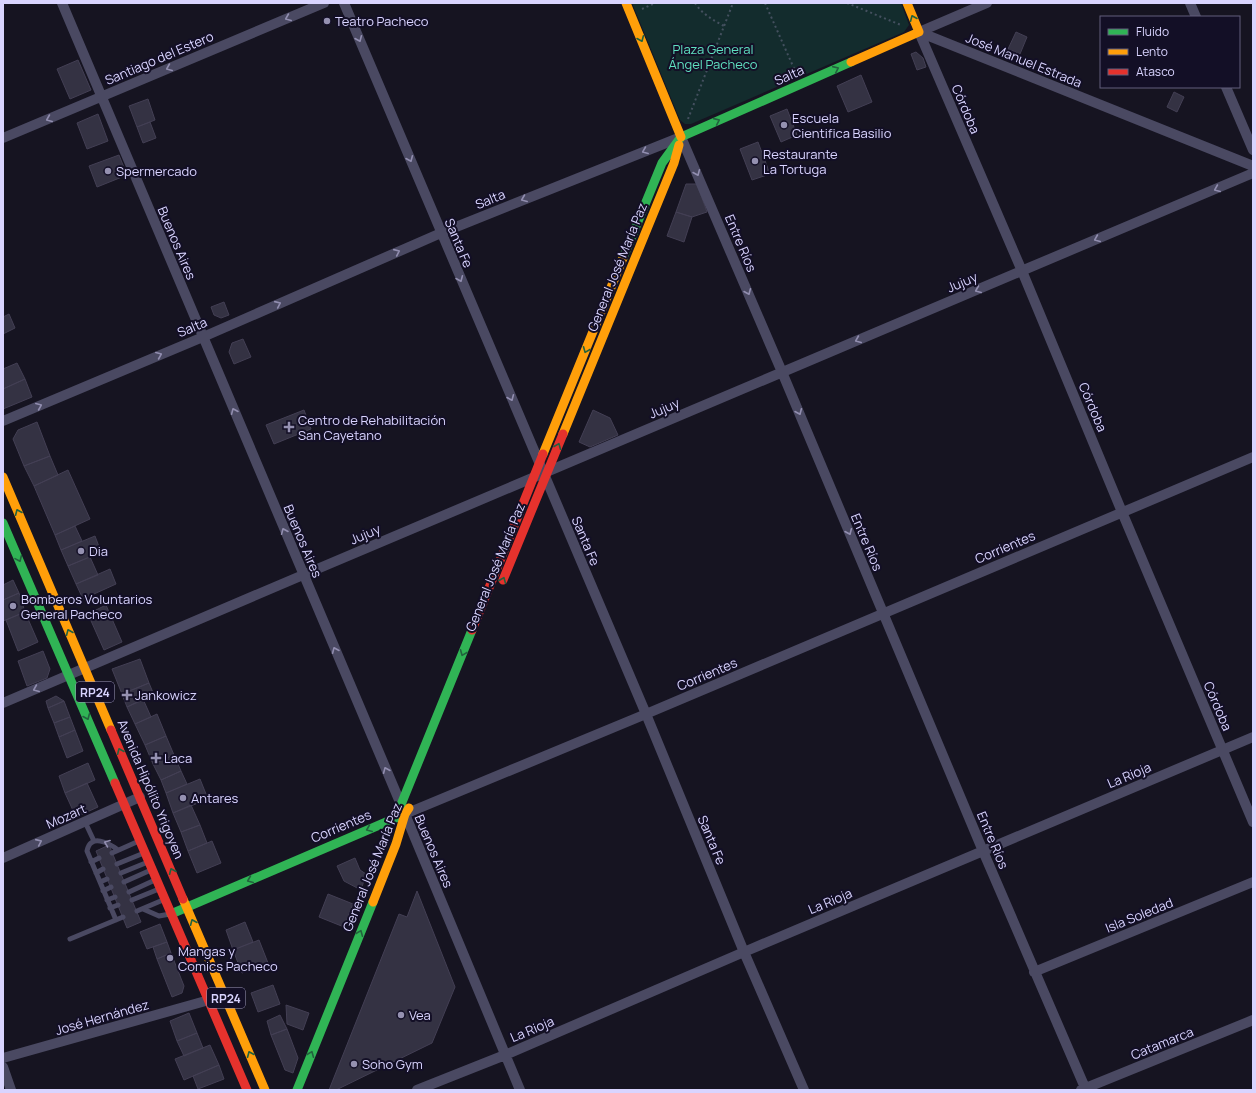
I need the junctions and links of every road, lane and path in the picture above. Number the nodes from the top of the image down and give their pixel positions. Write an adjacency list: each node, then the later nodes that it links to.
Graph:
1 (62, 3): 17 (street, Buenos Aires)
2 (324, 3): 17 (street, Santiago del Estero, one-way to 17)
3 (344, 3): 23 (street, Santa Fe, one-way to 23)
4 (626, 3): 18 (street, Entre Ríos, one-way to 18)
5 (695, 3): 13 (path)
6 (733, 3): 13 (path)
7 (765, 3): 15 (path)
8 (847, 3): 14 (path)
9 (907, 3): 14 (street, Córdoba, one-way to 9)
10 (987, 3): 14 (street, Salta)
11 (1190, 3): 12 (street)
12 (1196, 16)
13 (724, 26): 18 (path)
14 (919, 32): 15 (street, Salta, one-way to 14); 21 (street, José Manuel Estrada); 24 (street, Córdoba)
15 (801, 84): 18 (street, Salta, one-way to 15)
16 (1226, 88): 20 (street)
17 (101, 97): 19 (street, Santiago del Estero, one-way to 19); 25 (street, Buenos Aires)
18 (682, 137): 23 (street, Salta, one-way to 23); 26 (street, Entre Ríos, one-way to 26); 29 (street, General José María Paz)
19 (3, 138)
20 (1253, 150)
21 (1253, 166)
22 (1253, 173): 24 (street, Jujuy, one-way to 24)
23 (441, 233): 25 (street, Salta, one-way to 23); 29 (street, Santa Fe, one-way to 29)
24 (1022, 271): 26 (street, Jujuy, one-way to 26); 31 (street, Córdoba)
25 (203, 337): 27 (street, Salta, one-way to 25); 33 (street, Buenos Aires, one-way to 25)
26 (782, 372): 29 (street, Jujuy); 35 (street, Entre Ríos, one-way to 35)
27 (3, 421)
28 (1253, 457): 31 (street, Corrientes)
29 (542, 473): 33 (street, Jujuy); 34 (street, General José María Paz, one-way to 29); 39 (street, Santa Fe); 45 (street, General José María Paz, one-way to 45)
30 (3, 477): 36 (street, Avenida Hipólito Yrigoyen / RP24, one-way to 30)
31 (1122, 512): 35 (street, Corrientes); 41 (street, Córdoba)
32 (3, 523): 37 (street, RP24, one-way to 37)
33 (303, 574): 36 (street, Jujuy); 45 (street, Buenos Aires, one-way to 33)
34 (500, 588)
35 (883, 613): 39 (street, Corrientes); 51 (street, Entre Ríos)
36 (85, 668): 37 (street, Jujuy); 42 (street, Avenida Hipólito Yrigoyen / RP24, one-way to 36)
37 (69, 675): 38 (street, Jujuy, one-way to 38); 44 (street, RP24, one-way to 44)
38 (3, 703)
39 (646, 714): 45 (street, Corrientes); 83 (street, Santa Fe)
40 (1253, 737): 41 (street, La Rioja)
41 (1222, 750): 47 (street, Córdoba); 51 (street, La Rioja)
42 (140, 797): 44 (street, Mozart); 75 (street, Avenida Hipólito Yrigoyen / RP24, one-way to 42)
43 (413, 800): 45 (street, General José María Paz)
44 (124, 804): 46 (street, Mozart); 49 (street, RP24)
45 (401, 812): 75 (street, Corrientes, one-way to 75); 87 (street, Buenos Aires); 94 (street, General José María Paz, one-way to 45)
46 (85, 822): 48 (lane); 54 (street, Mozart, one-way to 46)
47 (1253, 822)
48 (94, 841): 50 (lane, one-way to 48); 56 (lane)
49 (140, 841): 50 (lane); 53 (street, RP24)
50 (118, 850): 52 (lane)
51 (983, 851): 83 (street, La Rioja); 84 (street, Entre Ríos)
52 (112, 852)
53 (145, 852): 57 (lane); 58 (street, RP24)
54 (3, 858)
55 (99, 858): 56 (lane)
56 (91, 862): 60 (lane)
57 (117, 864)
58 (150, 866): 61 (lane); 64 (lane); 66 (street, RP24)
59 (103, 869): 60 (lane)
60 (96, 872): 63 (lane)
61 (121, 873)
62 (108, 879): 63 (lane)
63 (100, 882): 68 (lane)
64 (124, 882)
65 (1253, 882): 84 (street, Isla Soledad)
66 (158, 884): 69 (lane); 72 (lane); 73 (street, RP24)
67 (111, 887): 68 (lane)
68 (103, 891): 71 (lane)
69 (129, 892)
70 (115, 897): 71 (lane)
71 (107, 900): 76 (lane)
72 (132, 900)
73 (165, 900): 77 (lane); 79 (street, RP24)
74 (118, 905): 76 (lane)
75 (187, 907): 79 (street, Corrientes); 93 (street, Avenida Hipólito Yrigoyen / RP24, one-way to 75)
76 (110, 908): 81 (lane)
77 (143, 909): 78 (lane); 79 (lane)
78 (137, 911)
79 (171, 914): 85 (street, RP24)
80 (123, 917): 81 (lane)
81 (116, 920): 82 (lane)
82 (70, 940)
83 (744, 952): 87 (street, La Rioja); 97 (street, Santa Fe)
84 (1034, 972): 90 (street, Entre Ríos)
85 (209, 1000): 88 (street, José Hernández); 92 (street, RP24)
86 (1253, 1020): 90 (street, Catamarca)
87 (505, 1054): 95 (street, La Rioja); 96 (street, Buenos Aires)
88 (3, 1058)
89 (3, 1067): 91 (street)
90 (1084, 1089)
91 (11, 1090)
92 (247, 1090)
93 (265, 1090)
94 (297, 1090)
95 (417, 1090)
96 (520, 1090)
97 (804, 1090)

